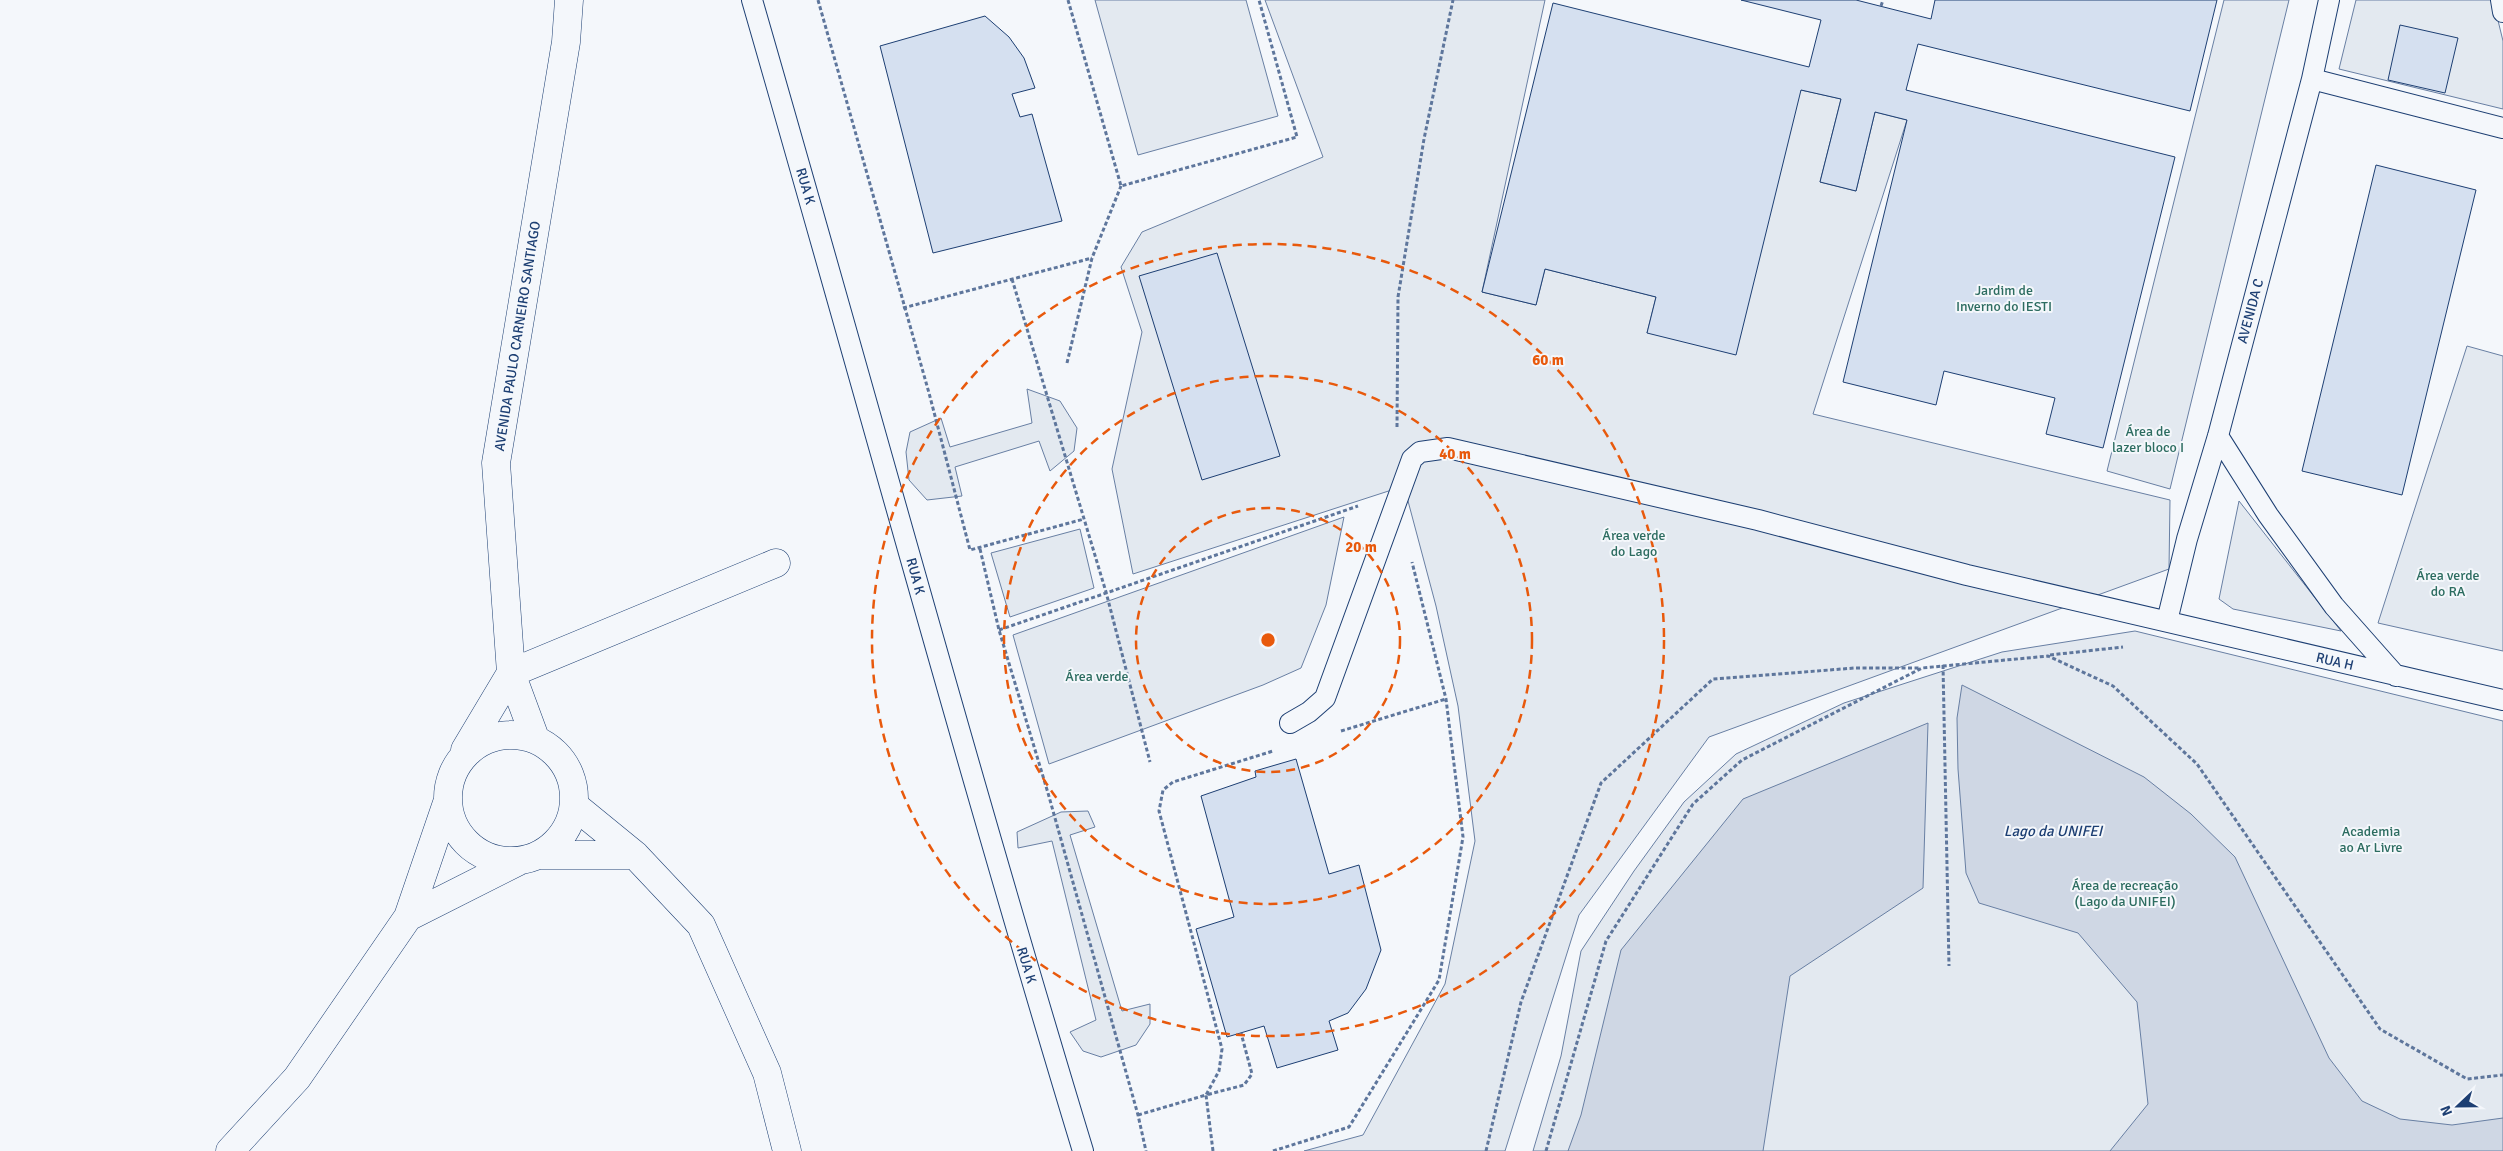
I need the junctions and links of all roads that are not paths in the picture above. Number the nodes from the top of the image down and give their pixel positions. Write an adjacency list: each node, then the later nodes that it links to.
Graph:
1 (569, 0): 11 (street, AVENIDA PAULO CARNEIRO SANTIAGO)
2 (752, 0): 24 (lane, RUA K)
3 (2329, 0): 6 (lane, AVENIDA C)
4 (2501, 0): 5 (lane)
5 (2503, 12)
6 (2312, 79): 7 (lane); 8 (lane, AVENIDA C)
7 (2503, 128)
8 (2218, 436): 10 (lane, AVENIDA C); 12 (lane)
9 (776, 563): 11 (street)
10 (2167, 622): 12 (lane, RUA H); 14 (lane, RUA H)
11 (512, 674): 15 (street, AVENIDA PAULO CARNEIRO SANTIAGO); 16 (street)
12 (2396, 676): 13 (lane, RUA H)
13 (2503, 700)
14 (1290, 723)
15 (535, 738): 16 (street); 18 (street)
16 (460, 760): 17 (street)
17 (448, 800): 20 (street); 21 (street)
18 (575, 806): 19 (street); 20 (street)
19 (635, 856): 20 (street); 23 (street)
20 (529, 858): 21 (street)
21 (408, 917): 22 (street)
22 (230, 1151)
23 (787, 1151)
24 (1083, 1151)

